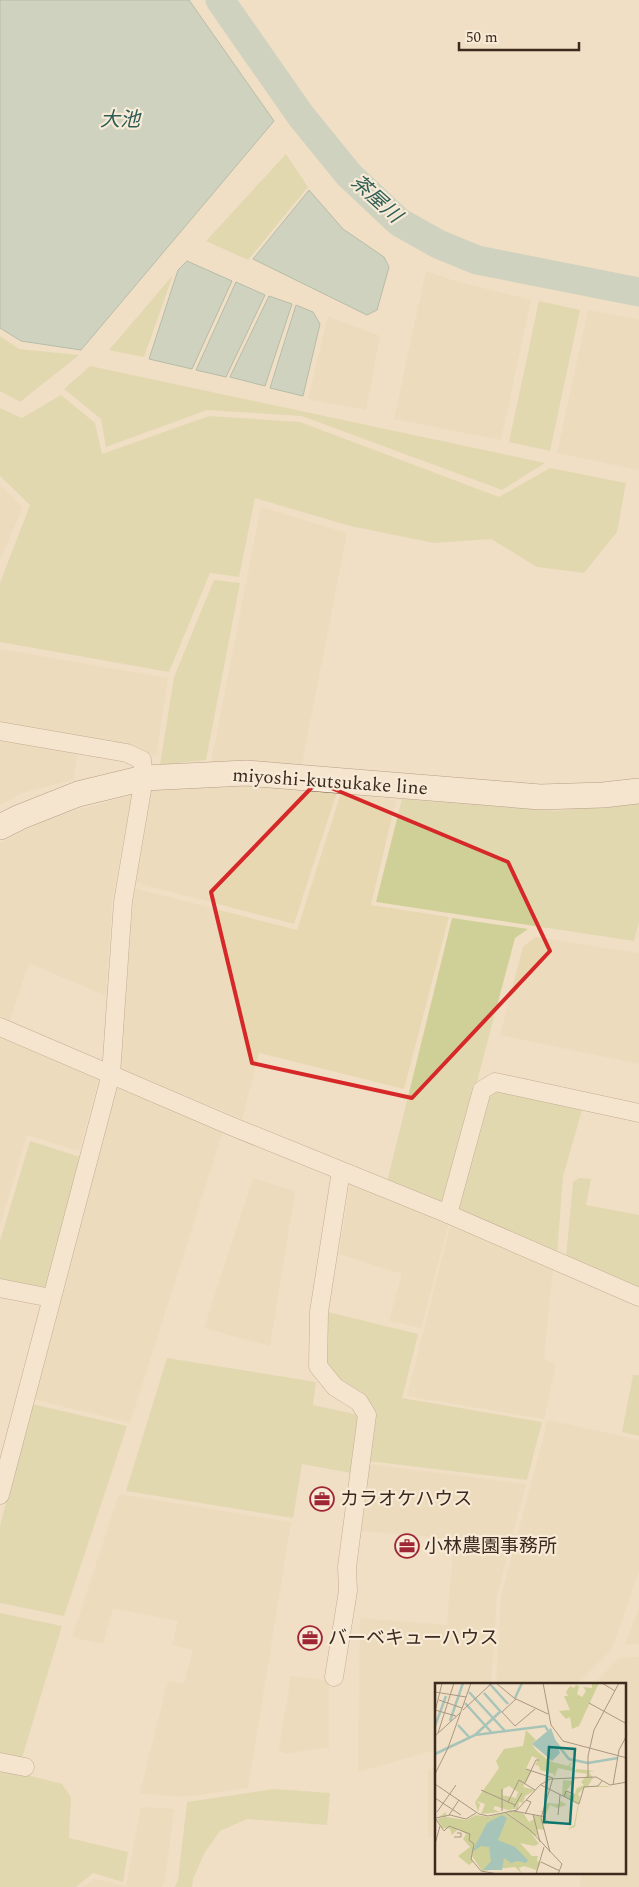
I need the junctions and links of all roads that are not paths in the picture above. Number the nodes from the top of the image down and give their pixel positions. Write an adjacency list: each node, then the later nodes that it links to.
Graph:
1 (0, 731): 2 (street)
2 (144, 778): 3 (main road, miyoshi-kutsukake line); 4 (main road, miyoshi-kutsukake line); 6 (street)
3 (639, 791)
4 (0, 827)
5 (0, 1027): 6 (street)
6 (111, 1074): 8 (street); 12 (street)
7 (639, 1113): 9 (street)
8 (341, 1170): 9 (street); 14 (street)
9 (448, 1214): 11 (street)
10 (0, 1288): 12 (street)
11 (639, 1297)
12 (51, 1298): 13 (street)
13 (0, 1495)
14 (334, 1677)
15 (0, 1762): 16 (street)
16 (25, 1767)

